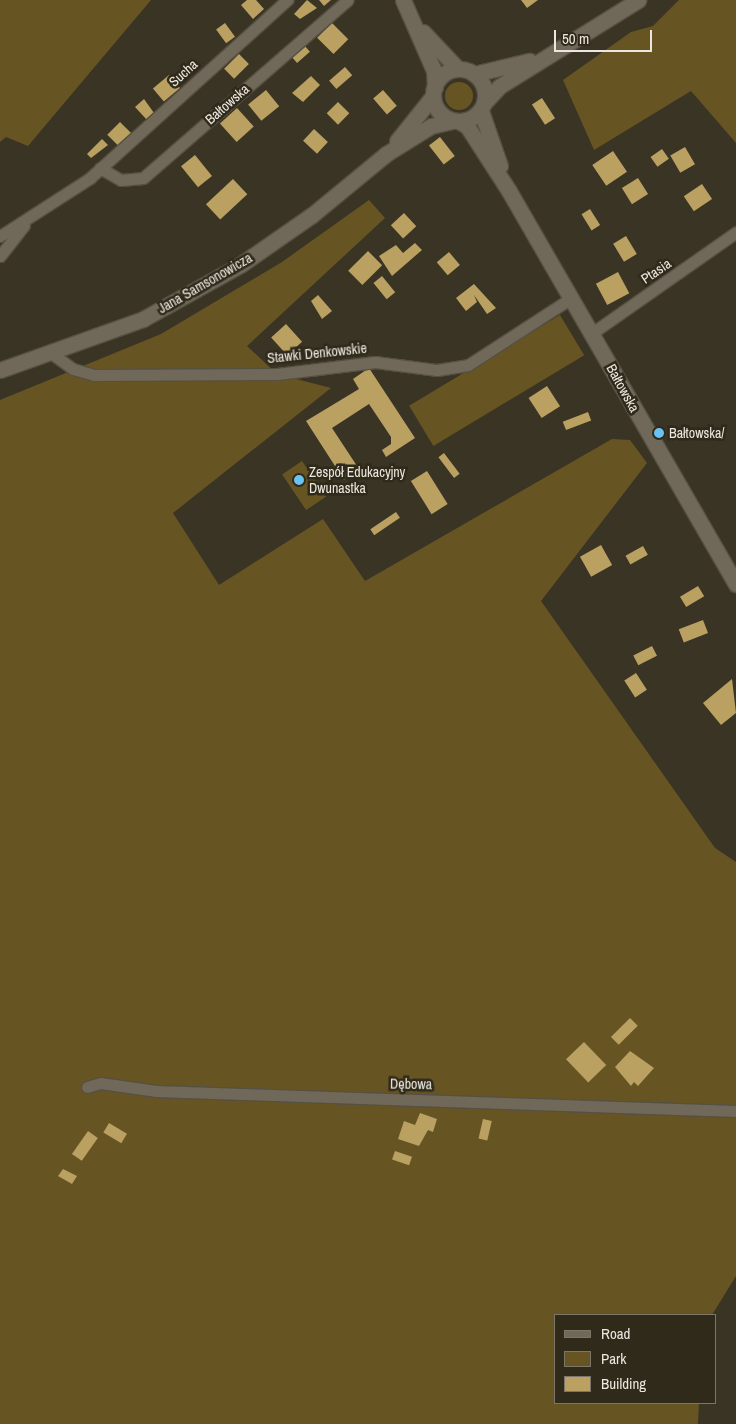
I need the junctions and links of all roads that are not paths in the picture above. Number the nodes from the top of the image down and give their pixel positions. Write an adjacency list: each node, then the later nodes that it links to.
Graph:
1 (287, 0): 12 (street, Sucha)
2 (348, 0): 12 (street, Bałtowska)
3 (638, 0): 5 (main road)
4 (406, 7): 6 (main road); 8 (main road)
5 (542, 58): 7 (main road); 9 (main road)
6 (458, 69): 7 (main road); 8 (main road)
7 (474, 74): 9 (main road)
8 (434, 92): 10 (main road); 11 (main road, Jana Samsonowicza)
9 (483, 107): 10 (main road); 13 (main road, Bałtowska)
10 (456, 121): 11 (main road, Jana Samsonowicza); 13 (main road, Bałtowska)
11 (386, 154): 20 (main road, Jana Samsonowicza)
12 (100, 168): 14 (street, Sucha)
13 (509, 191): 18 (main road, Bałtowska)
14 (36, 214): 16 (street); 17 (street)
15 (736, 232): 19 (street, Ptasia)
16 (0, 236)
17 (0, 256)
18 (571, 298): 19 (main road, Bałtowska); 20 (street, Stawki Denkowskie)
19 (592, 333): 22 (main road, Bałtowska)
20 (51, 353): 21 (main road, Jana Samsonowicza)
21 (0, 370)
22 (736, 584)
23 (87, 1088): 24 (street, Dębowa)
24 (736, 1110)

